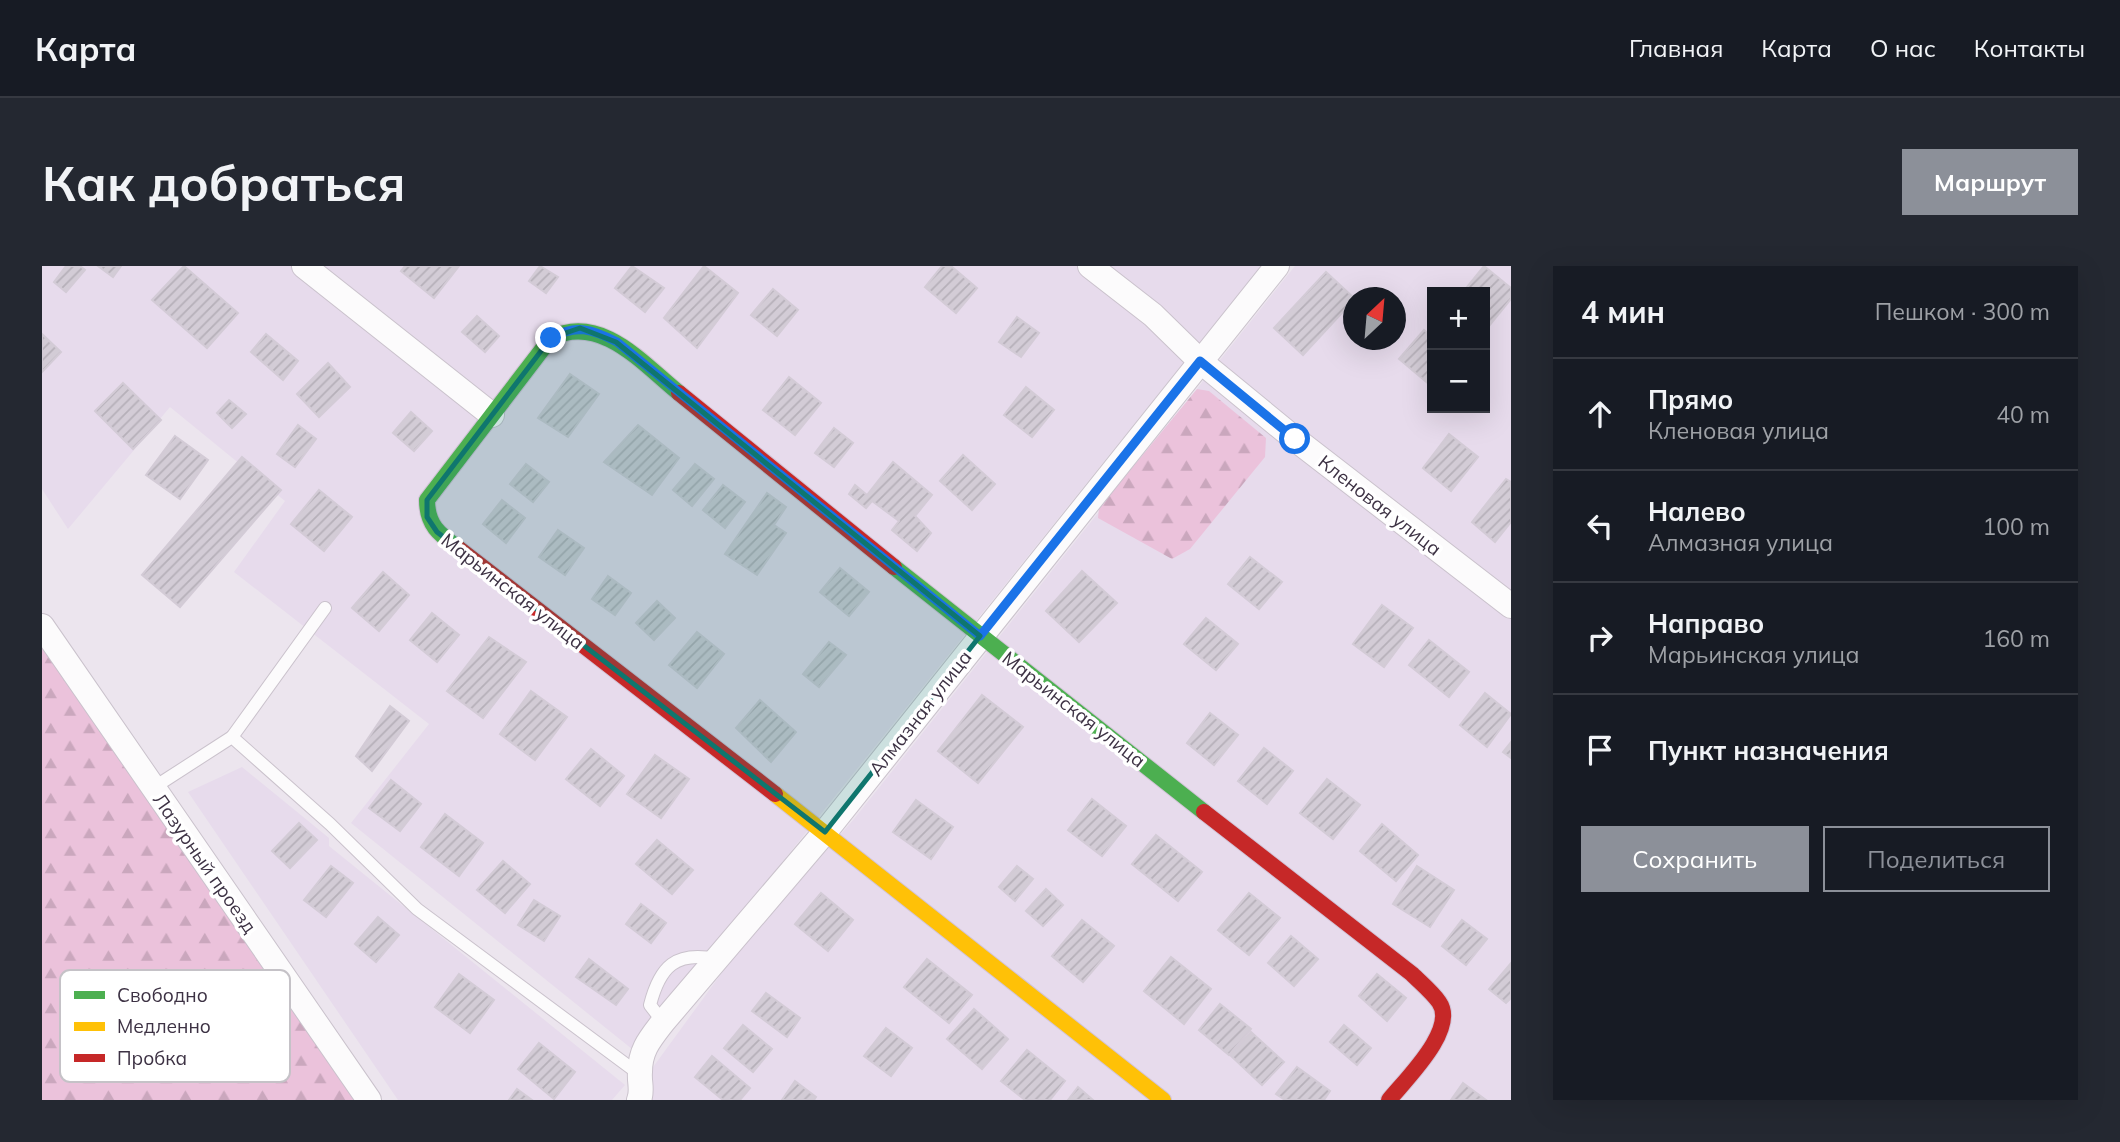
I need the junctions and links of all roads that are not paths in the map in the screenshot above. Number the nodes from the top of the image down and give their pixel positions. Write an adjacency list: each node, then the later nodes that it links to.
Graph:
1 (304, 266): 5 (street)
2 (1090, 266): 4 (street, Кленовая улица)
3 (1277, 266): 4 (street, Алмазная улица)
4 (1200, 361): 6 (street, Кленовая улица); 9 (street, Алмазная улица)
5 (492, 415): 9 (street, Марьинская улица); 12 (street, Марьинская улица)
6 (1511, 606)
7 (325, 608): 10 (lane)
8 (42, 626): 11 (street, Лазурный проезд)
9 (980, 636): 12 (street, Алмазная улица); 18 (street, Марьинская улица)
10 (232, 737): 11 (lane); 15 (lane)
11 (153, 788): 13 (street, Лазурный проезд)
12 (825, 832): 15 (street, Алмазная улица); 17 (street, Марьинская улица)
13 (279, 970)
14 (290, 986): 16 (street, Лазурный проезд)
15 (643, 1092)
16 (369, 1100)
17 (1163, 1100)
18 (1389, 1100)

